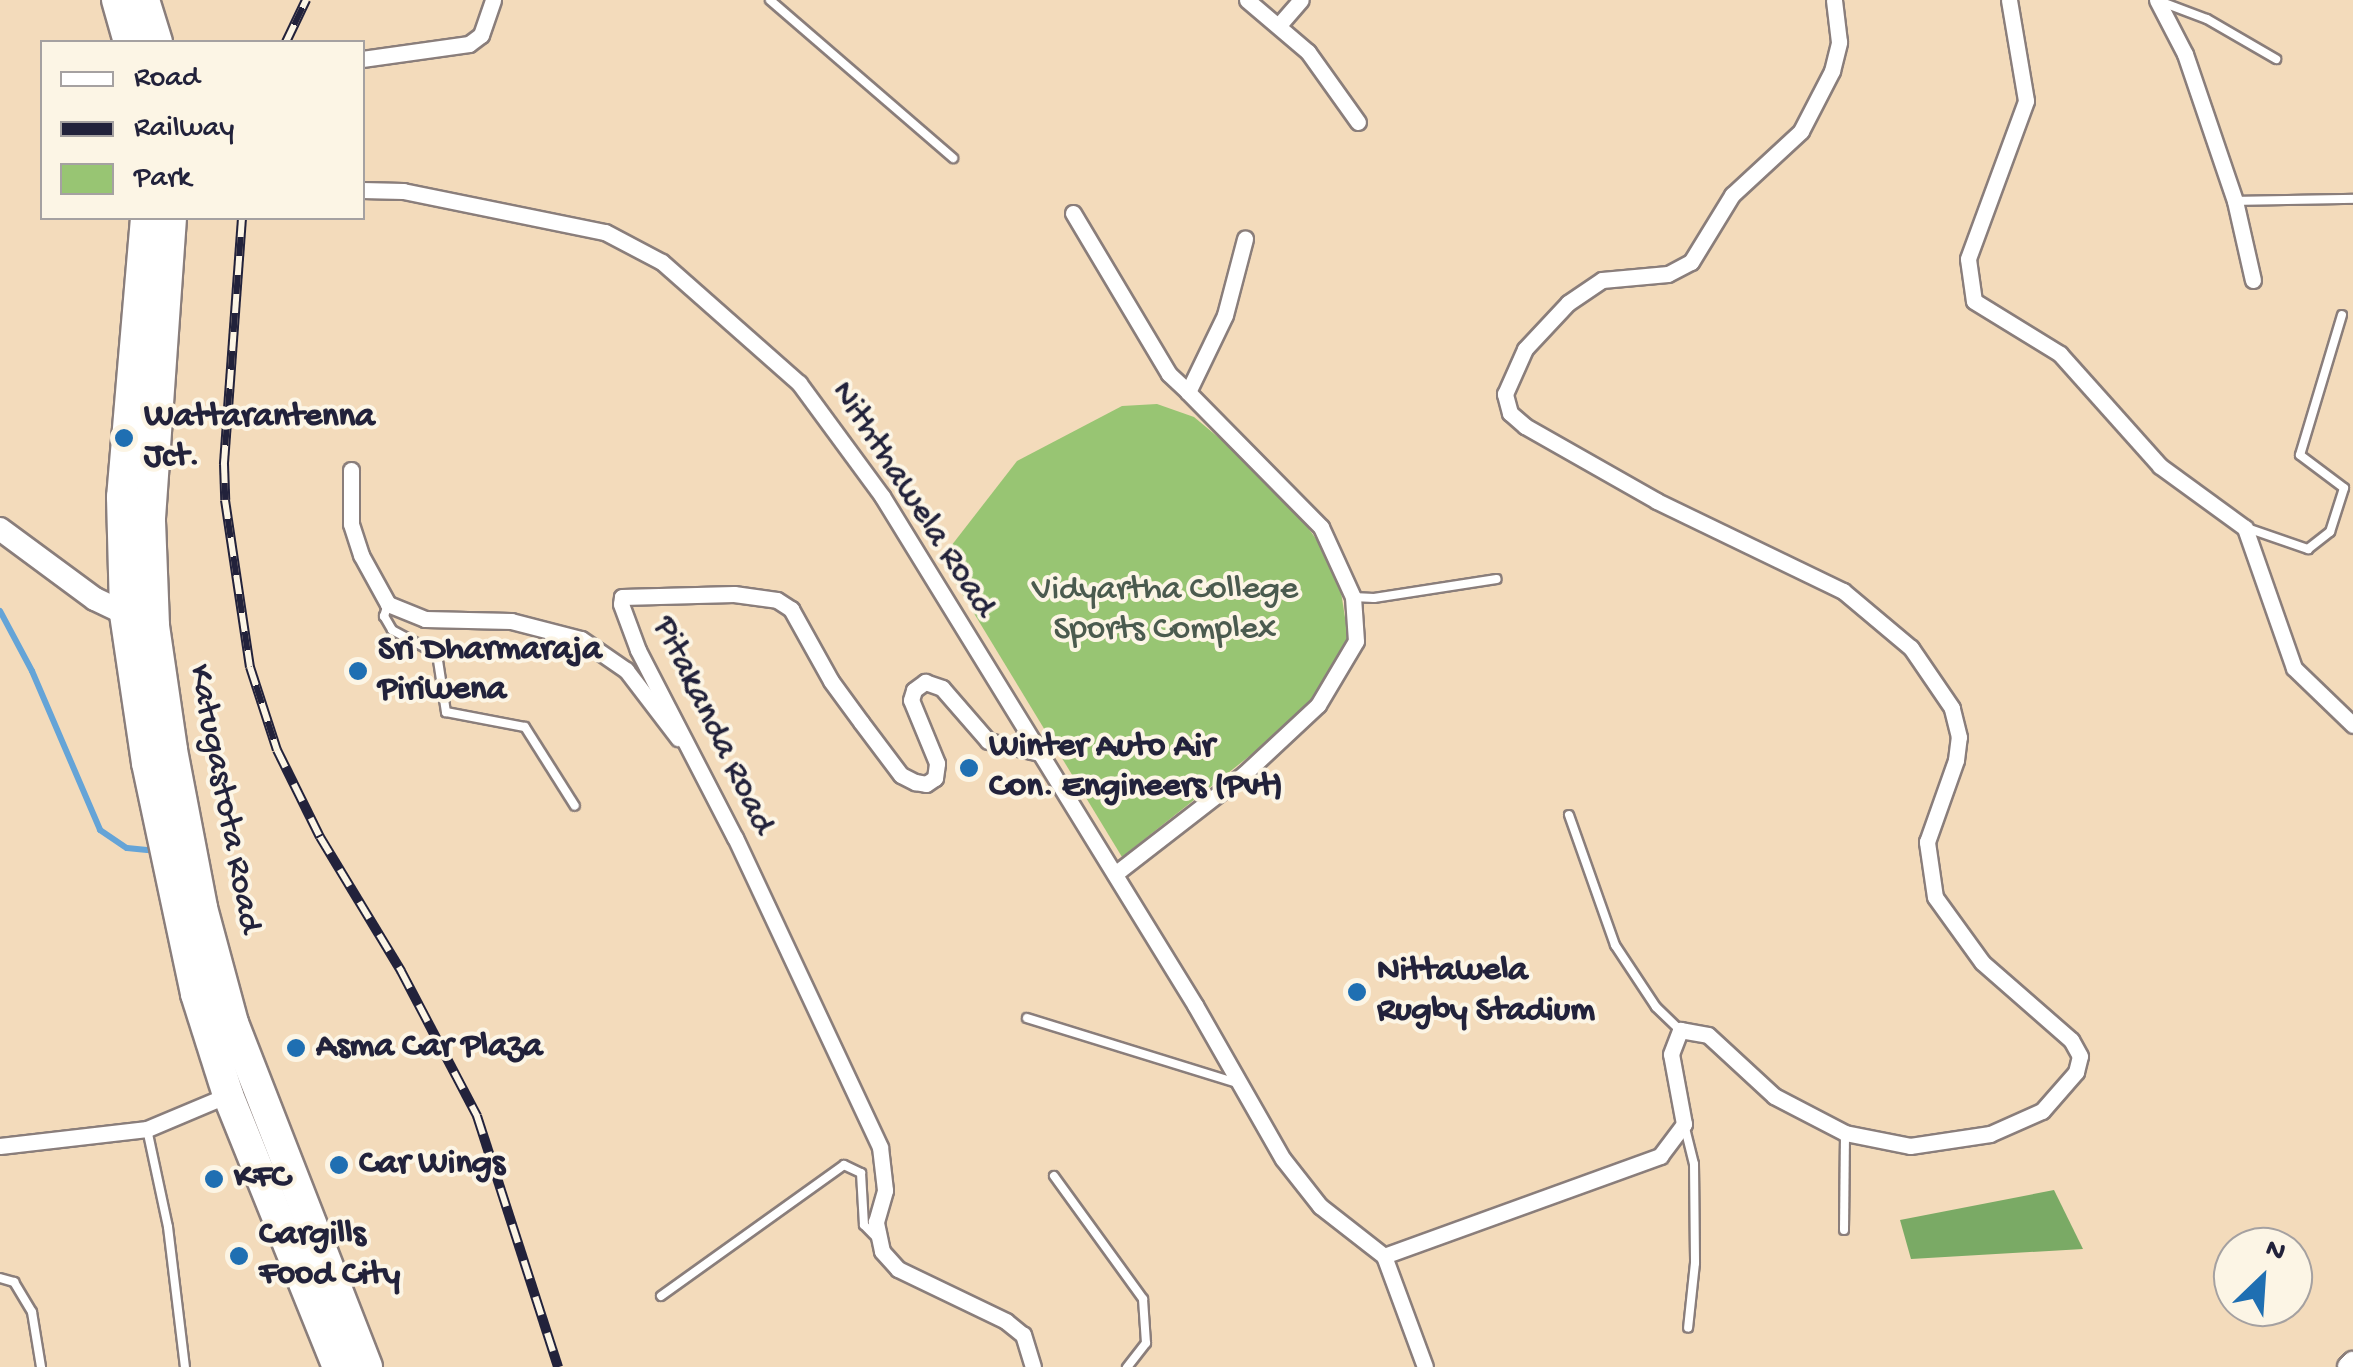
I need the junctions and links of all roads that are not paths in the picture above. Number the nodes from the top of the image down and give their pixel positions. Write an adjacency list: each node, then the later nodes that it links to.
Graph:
1 (117, 0): 11 (highway)
2 (144, 0): 12 (highway)
3 (493, 0): 14 (street)
4 (770, 0): 16 (lane)
5 (1247, 0): 10 (street)
6 (1301, 0): 10 (street)
7 (1834, 0): 47 (street)
8 (2009, 0): 29 (street)
9 (2158, 1): 13 (lane); 19 (street)
10 (1279, 25): 15 (street)
11 (128, 40)
12 (155, 40)
13 (2276, 58)
14 (365, 59)
15 (1358, 122)
16 (953, 158)
17 (365, 190): 36 (street, Niththawela Road)
18 (2353, 199): 19 (lane)
19 (2236, 201): 24 (street)
20 (1073, 213): 26 (street)
21 (146, 220): 33 (highway, Katugastota Road)
22 (171, 220): 34 (highway, Katugastota Road)
23 (1245, 239): 26 (street)
24 (2252, 280)
25 (2342, 315): 29 (lane)
26 (1188, 392): 31 (street)
27 (351, 470): 32 (street)
28 (0, 528): 33 (street)
29 (2245, 528): 35 (street)
30 (1498, 579): 31 (lane)
31 (1353, 596): 40 (street)
32 (388, 604): 37 (street); 38 (lane)
33 (124, 614): 34 (street); 44 (highway, Katugastota Road)
34 (154, 626): 59 (highway, Katugastota Road)
35 (2353, 725)
36 (1040, 753): 37 (street, Pitakanda Road); 40 (street, Niththawela Road)
37 (694, 758): 51 (street, Pitakanda Road)
38 (574, 806)
39 (1570, 815): 42 (lane)
40 (1115, 874): 43 (street, Niththawela Road)
41 (1026, 1018): 43 (lane)
42 (1680, 1030): 45 (street); 47 (street)
43 (1238, 1084): 52 (street, Niththawela Road)
44 (228, 1095): 46 (street); 58 (highway, Katugastota Road)
45 (1684, 1124): 52 (street); 55 (lane)
46 (146, 1129): 48 (street); 57 (lane)
47 (1845, 1133): 50 (lane)
48 (0, 1146)
49 (1054, 1176): 61 (lane)
50 (1844, 1230)
51 (878, 1239): 54 (lane); 60 (street)
52 (1384, 1256): 62 (street)
53 (0, 1278): 56 (lane)
54 (661, 1296)
55 (1688, 1328)
56 (41, 1367)
57 (185, 1367)
58 (338, 1367)
59 (367, 1367)
60 (1033, 1367)
61 (1127, 1367)
62 (1425, 1367)

